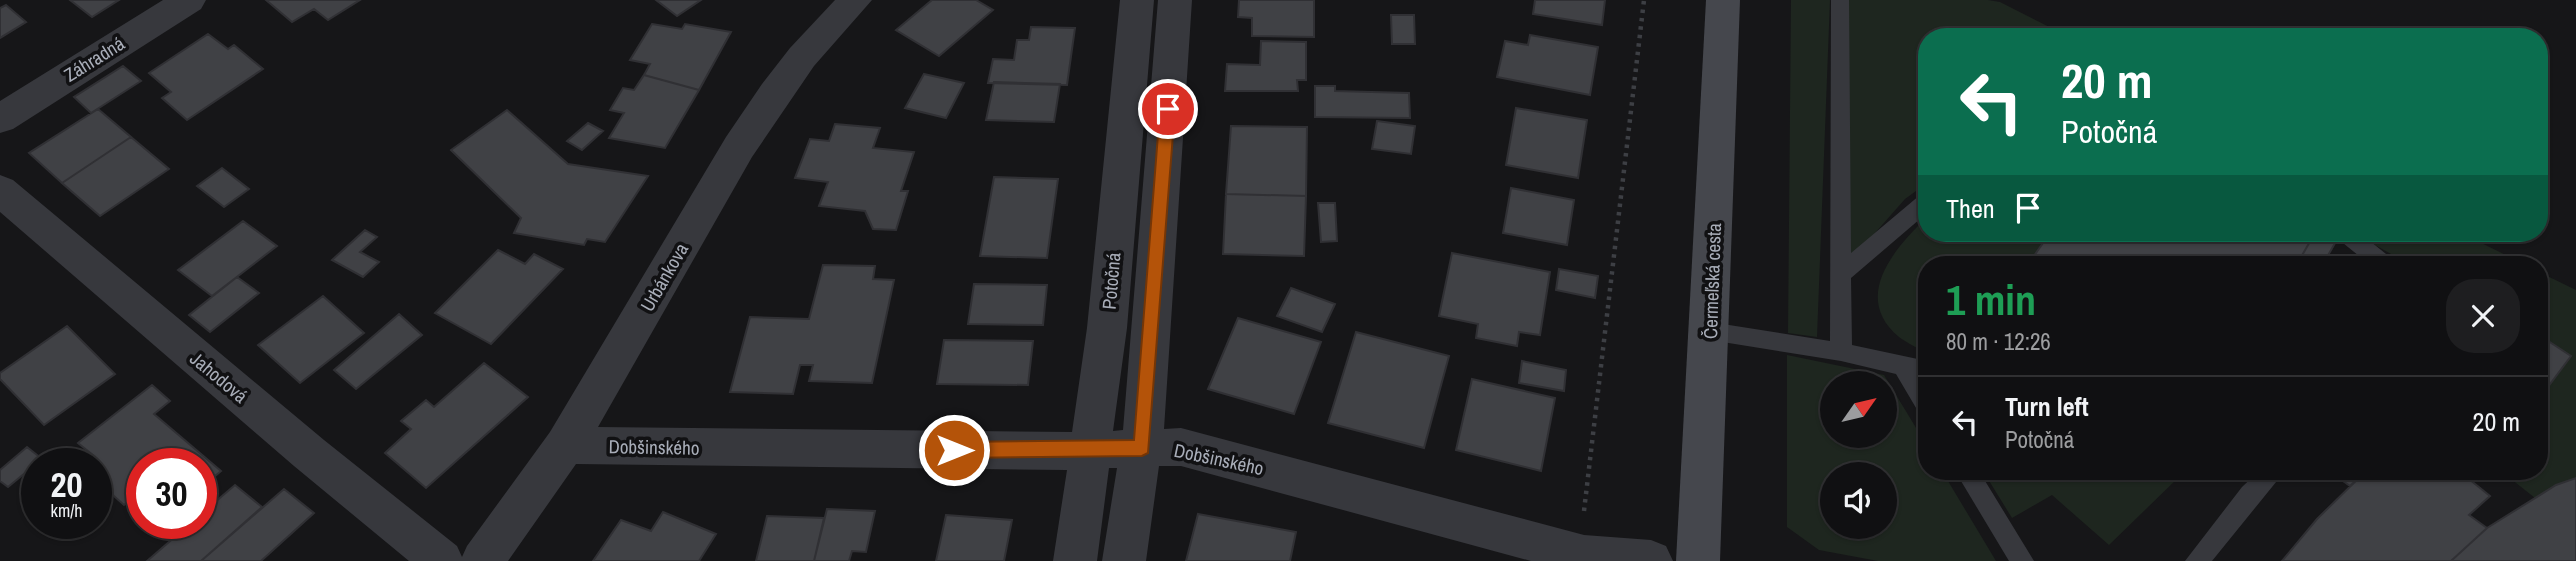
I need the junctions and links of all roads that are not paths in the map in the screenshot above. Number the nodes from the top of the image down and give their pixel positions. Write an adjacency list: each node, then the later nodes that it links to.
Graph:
1 (189, 0): 7 (street, Záhradná)
2 (855, 0): 18 (street, Urbánkova)
3 (1137, 0): 20 (street, Potočná)
4 (1175, 0): 19 (street)
5 (1723, 0): 13 (main road, Čermeľská cesta)
6 (1840, 0): 12 (lane)
7 (0, 119)
8 (0, 190): 23 (street, Jahodová)
9 (1918, 209): 12 (lane)
10 (2356, 242): 11 (lane)
11 (2374, 256)
12 (1840, 275): 14 (lane)
13 (1710, 331): 14 (lane); 28 (main road, Čermeľská cesta)
14 (1840, 352): 15 (lane)
15 (1903, 366): 16 (lane); 17 (lane)
16 (1918, 369)
17 (1918, 391)
18 (565, 445): 20 (street, Dobšinského); 24 (street, Urbánkova)
19 (1142, 448): 20 (street, Dobšinského); 26 (street); 27 (street, Dobšinského)
20 (1091, 450): 25 (street, Potočná)
21 (1972, 480): 29 (lane)
22 (2258, 480): 30 (lane)
23 (442, 561)
24 (482, 561)
25 (1075, 561)
26 (1124, 561)
27 (1651, 561)
28 (1698, 561)
29 (2022, 561)
30 (2197, 561)

